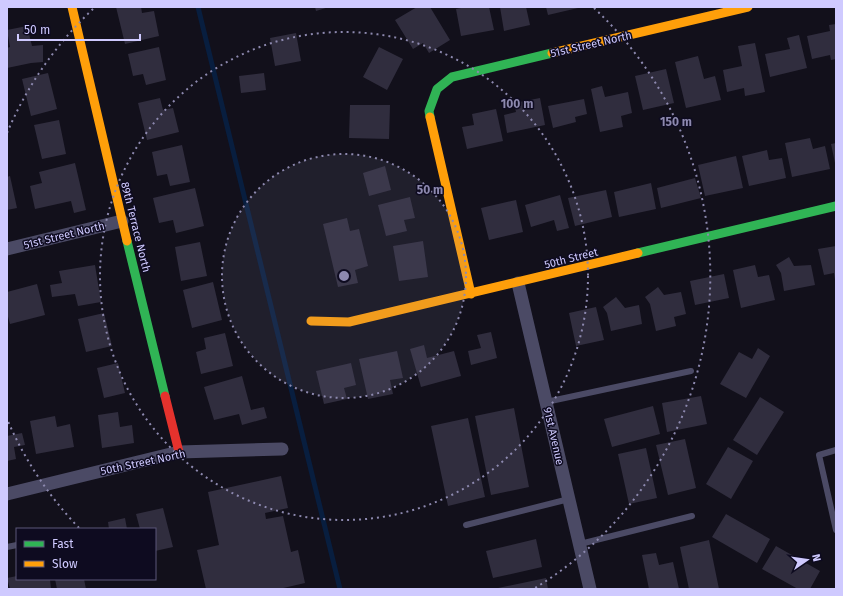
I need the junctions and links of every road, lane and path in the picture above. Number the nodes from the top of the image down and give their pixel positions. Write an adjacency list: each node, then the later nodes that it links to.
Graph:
1 (72, 7): 4 (street, 89th Terrace North)
2 (748, 7): 7 (street, 51st Street North)
3 (836, 206): 6 (street, 50th Street)
4 (122, 221): 5 (street, 51st Street North); 13 (street, 89th Terrace North)
5 (7, 249)
6 (518, 283): 7 (street, 50th Street); 10 (street, 91st Avenue)
7 (471, 294): 8 (street, 50th Street)
8 (311, 321)
9 (691, 371): 10 (lane)
10 (546, 402): 15 (street, 91st Avenue)
11 (282, 449): 13 (street, 50th Street North)
12 (836, 450): 16 (lane)
13 (180, 452): 14 (street, 50th Street North)
14 (7, 494)
15 (569, 499): 18 (lane); 20 (street, 91st Avenue)
16 (833, 501): 19 (lane)
17 (692, 516): 20 (lane)
18 (466, 525)
19 (836, 530)
20 (580, 544): 21 (street, 91st Avenue)
21 (590, 589)

